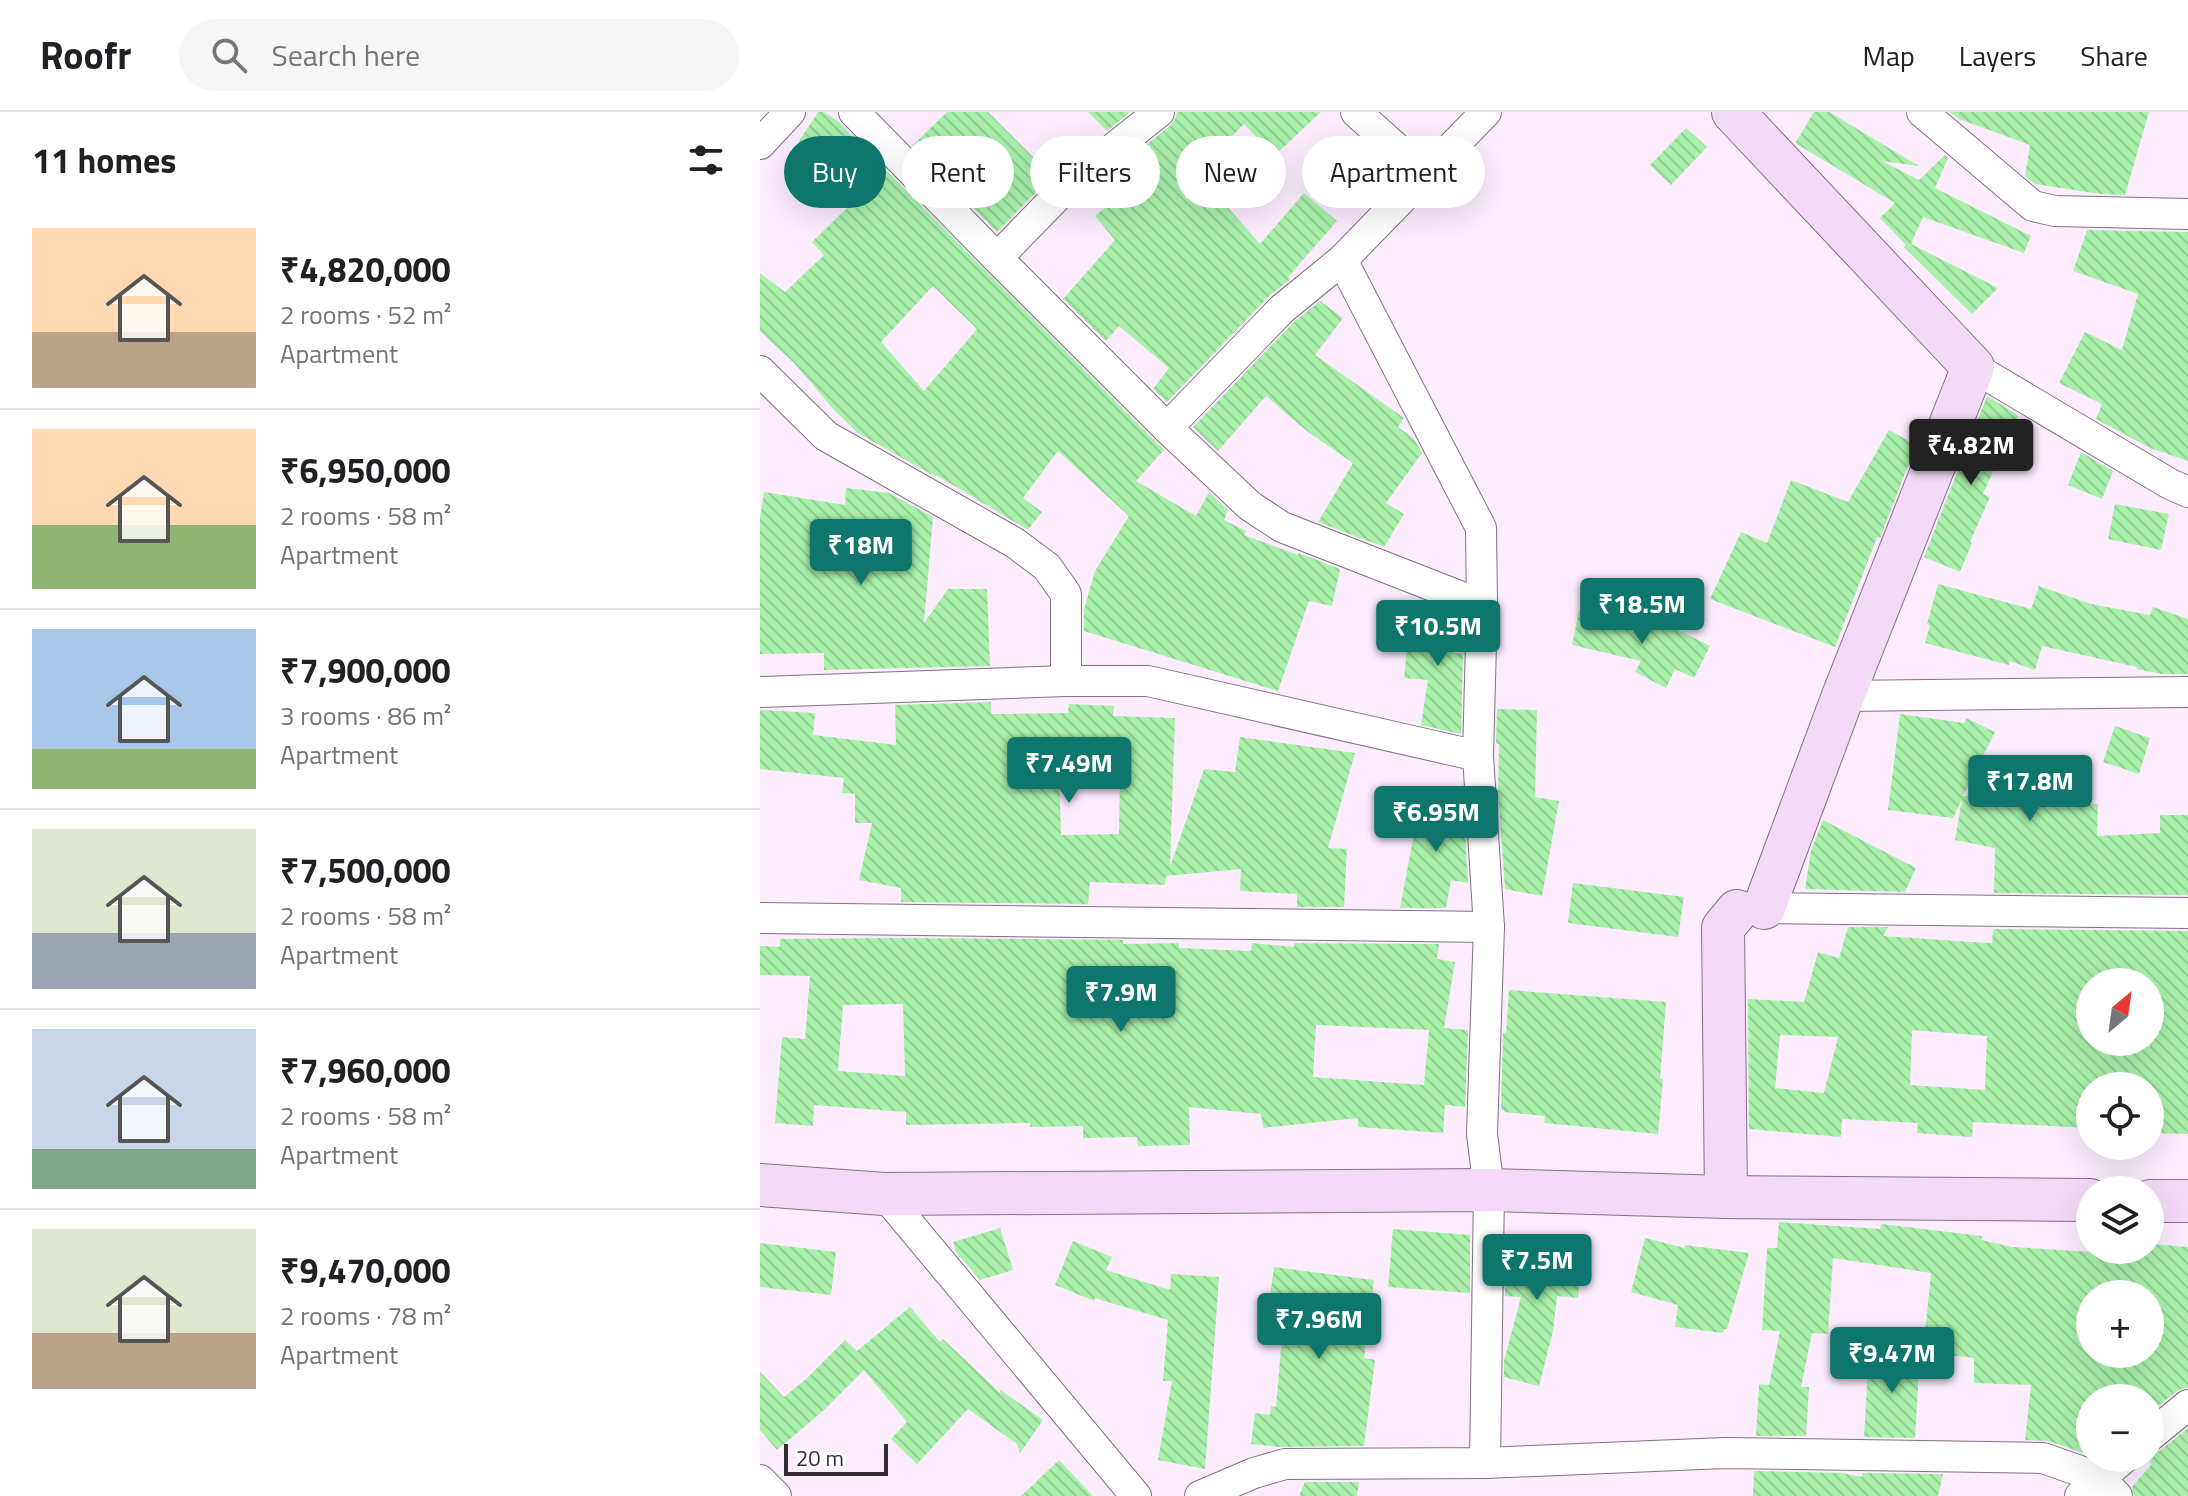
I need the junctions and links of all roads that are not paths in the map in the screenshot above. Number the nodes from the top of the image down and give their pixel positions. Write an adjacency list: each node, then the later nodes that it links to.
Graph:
1 (790, 112): 10 (street)
2 (854, 112): 13 (street)
3 (1159, 112): 13 (street)
4 (1356, 112): 8 (street)
5 (1486, 112): 9 (street)
6 (1733, 112): 15 (street)
7 (1922, 112): 12 (street)
8 (1383, 136)
9 (1463, 136)
10 (760, 144)
11 (1393, 208): 14 (street)
12 (2188, 214)
13 (997, 258): 17 (street)
14 (1342, 260): 17 (street); 19 (street)
15 (1973, 367): 18 (street); 23 (street)
16 (760, 371): 20 (street)
17 (1167, 428): 19 (street)
18 (2188, 492)
19 (1482, 605): 24 (street)
20 (1066, 681): 21 (street); 24 (street)
21 (760, 692)
22 (2188, 692): 23 (street)
23 (1843, 696): 25 (street)
24 (1478, 756): 28 (street)
25 (1751, 909): 26 (street); 32 (street)
26 (2188, 913)
27 (760, 918): 28 (street)
28 (1489, 927): 30 (street)
29 (760, 1185): 31 (street)
30 (1489, 1190): 31 (street); 32 (street); 38 (street)
31 (884, 1194): 43 (street)
32 (1726, 1197): 33 (street)
33 (2076, 1200)
34 (2164, 1201): 35 (street)
35 (2188, 1201)
36 (2188, 1405): 37 (street)
37 (2164, 1425)
38 (1485, 1463): 41 (street); 44 (street)
39 (2113, 1472): 41 (street)
40 (760, 1480): 42 (street)
41 (2099, 1490)
42 (776, 1496)
43 (1136, 1496)
44 (1200, 1496)

